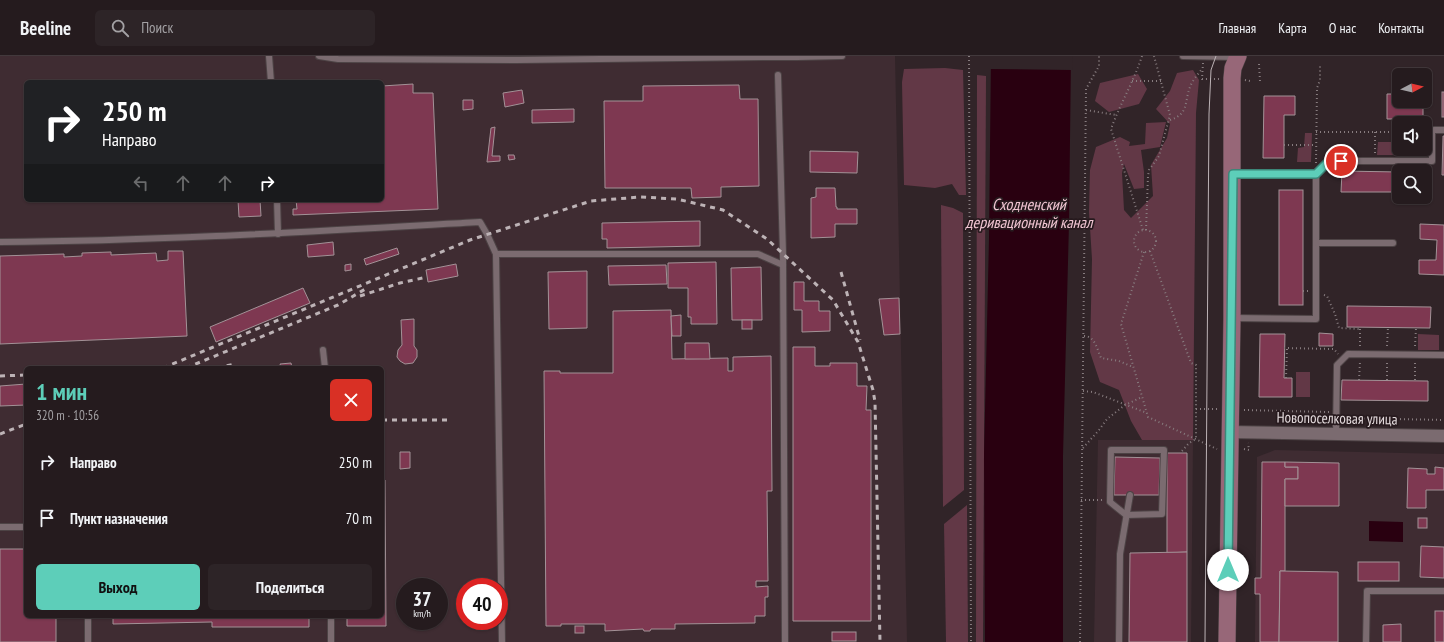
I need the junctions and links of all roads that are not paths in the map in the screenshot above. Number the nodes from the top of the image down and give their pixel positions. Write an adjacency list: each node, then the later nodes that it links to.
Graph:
1 (269, 56): 9 (lane)
2 (319, 56): 3 (lane, bridge)
3 (842, 56)
4 (1183, 56): 5 (lane)
5 (1192, 56): 7 (lane)
6 (1239, 56): 7 (lane); 11 (street)
7 (1203, 57)
8 (778, 75): 19 (lane)
9 (271, 80)
10 (1444, 130): 12 (lane)
11 (1233, 174): 12 (lane); 20 (street)
12 (1316, 174): 16 (lane)
13 (277, 202): 14 (lane)
14 (278, 234): 15 (lane); 18 (lane)
15 (0, 242)
16 (1316, 242): 17 (lane); 20 (lane)
17 (1393, 243)
18 (496, 254): 19 (lane); 38 (lane)
19 (783, 264): 39 (lane)
20 (1232, 318): 24 (street)
21 (323, 350): 23 (lane)
22 (1444, 355): 25 (lane)
23 (325, 366)
24 (1230, 432): 25 (street, Новопоселковая улица); 41 (street)
25 (1336, 434): 26 (street, Новопоселковая улица)
26 (1444, 436)
27 (1131, 451): 28 (lane); 30 (lane); 30 (lane)
28 (1131, 458)
29 (1130, 495): 30 (lane)
30 (1126, 515): 40 (lane)
31 (0, 527): 32 (lane)
32 (24, 527)
33 (1444, 591): 42 (lane)
34 (88, 618): 36 (lane)
35 (331, 618): 37 (lane)
36 (88, 642)
37 (331, 642)
38 (502, 642)
39 (785, 642)
40 (1119, 642)
41 (1227, 642)
42 (1366, 642)

